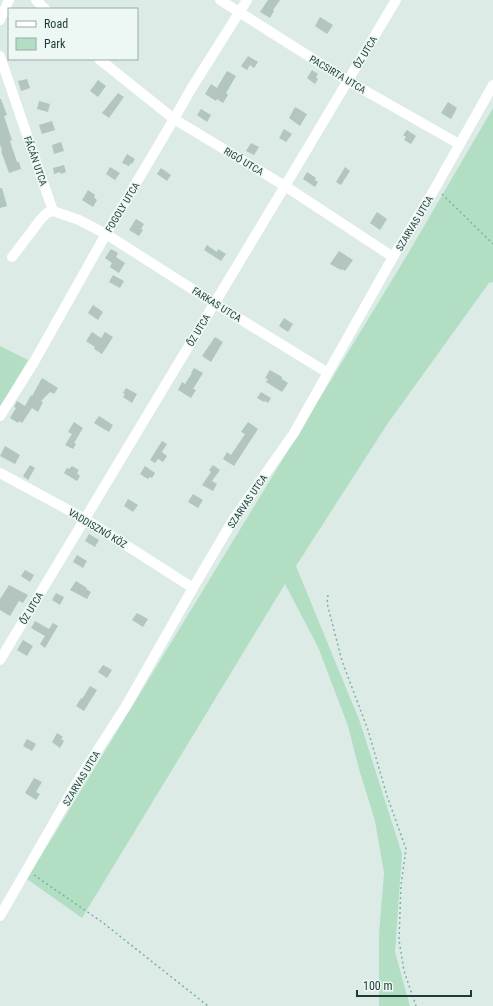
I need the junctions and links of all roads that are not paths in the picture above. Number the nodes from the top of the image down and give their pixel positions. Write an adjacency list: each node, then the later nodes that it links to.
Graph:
1 (10, 0): 8 (street)
2 (36, 0): 6 (street)
3 (220, 0): 7 (street, PACSIRTA UTCA)
4 (246, 0): 7 (street, FOGOLY UTCA)
5 (396, 0): 11 (street, ŐZ UTCA)
6 (44, 8)
7 (239, 12): 11 (street, PACSIRTA UTCA); 13 (street, FOGOLY UTCA)
8 (0, 20)
9 (0, 56): 16 (street, FÁCÁN UTCA)
10 (99, 60): 13 (street, RIGÓ UTCA)
11 (348, 81): 14 (street, PACSIRTA UTCA); 15 (street, ŐZ UTCA)
12 (493, 85): 14 (street, SZARVAS UTCA)
13 (174, 119): 15 (street, RIGÓ UTCA); 17 (street, FOGOLY UTCA)
14 (459, 144): 19 (street, SZARVAS UTCA)
15 (285, 186): 19 (street, RIGÓ UTCA); 20 (street, ŐZ UTCA)
16 (53, 211): 17 (street); 18 (street)
17 (106, 234): 20 (street, FARKAS UTCA); 22 (street, FOGOLY UTCA)
18 (12, 257)
19 (393, 257): 21 (street, SZARVAS UTCA)
20 (214, 303): 21 (street, FARKAS UTCA); 24 (street, ŐZ UTCA)
21 (328, 373): 25 (street, SZARVAS UTCA)
22 (0, 416)
23 (0, 473): 24 (street, VADDISZNÓ KÖZ)
24 (85, 519): 25 (street, VADDISZNÓ KÖZ); 26 (street, ŐZ UTCA)
25 (193, 588): 27 (street, SZARVAS UTCA)
26 (0, 660)
27 (0, 916)

